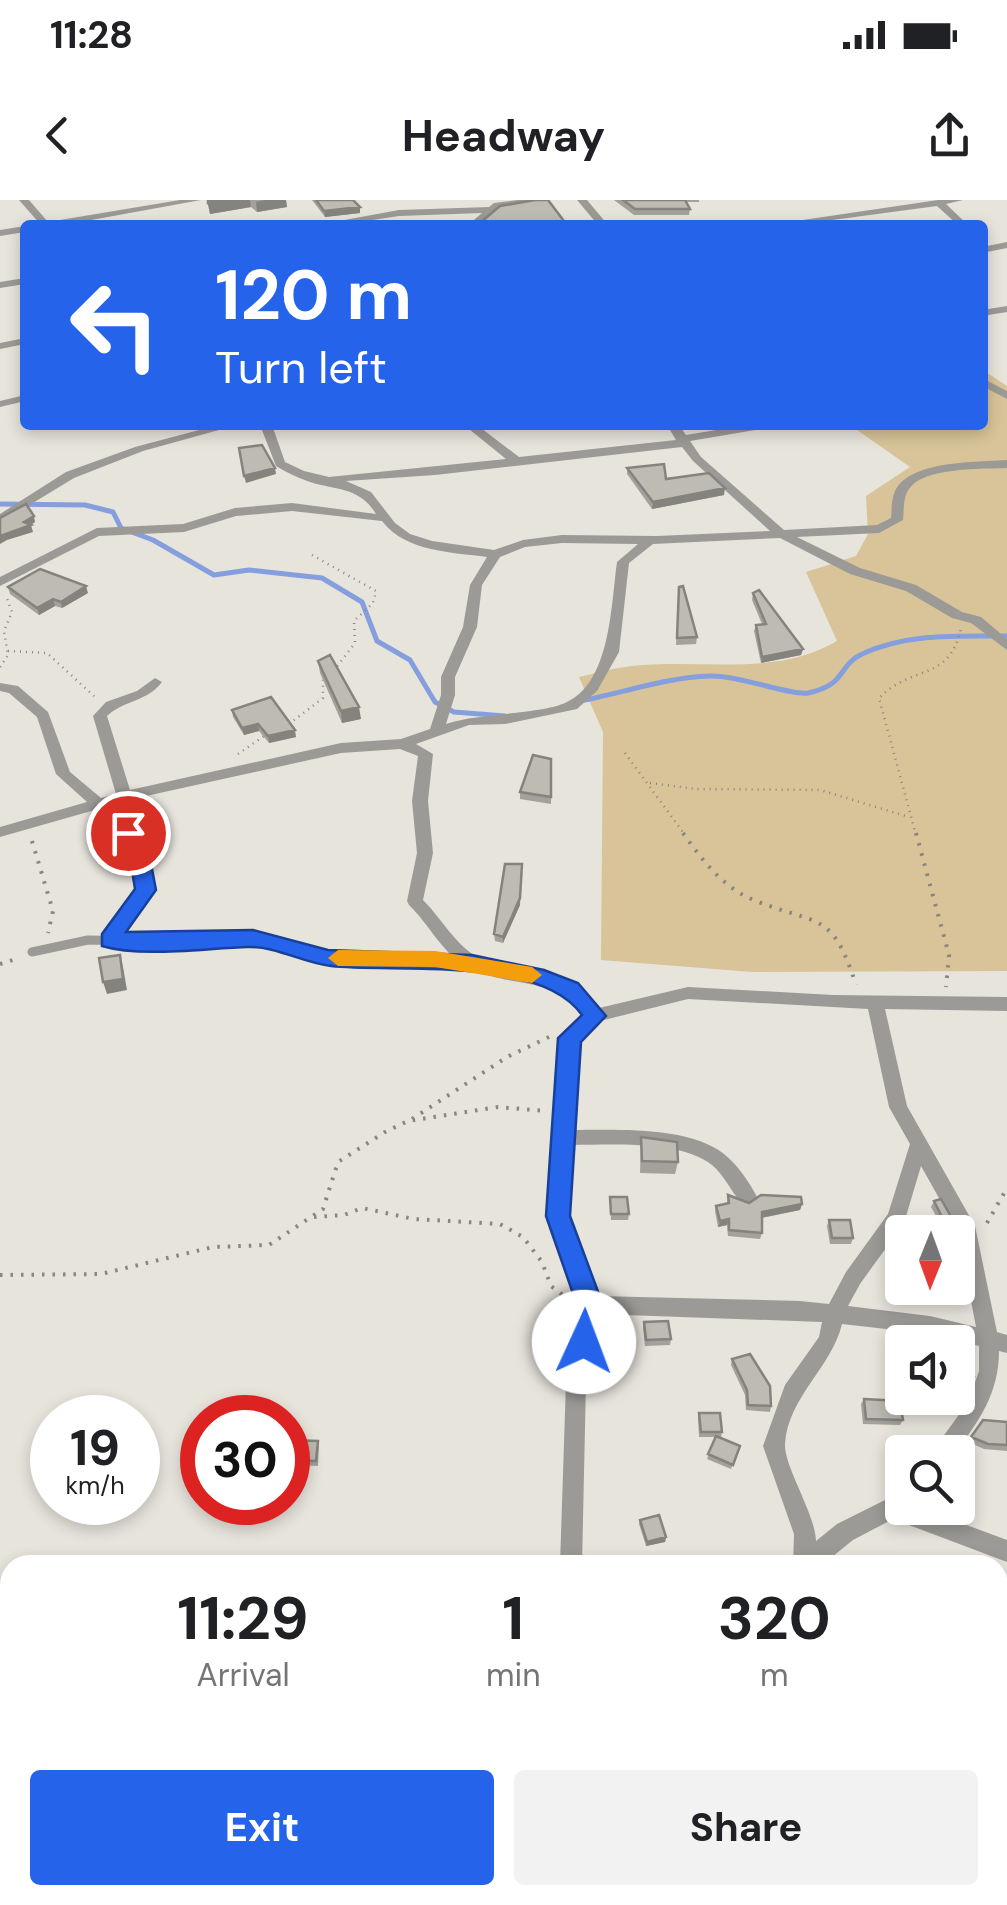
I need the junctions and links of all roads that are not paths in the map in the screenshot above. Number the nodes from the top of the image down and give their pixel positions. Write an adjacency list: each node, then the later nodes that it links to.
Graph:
1 (24, 200): 8 (street)
2 (196, 200): 9 (street)
3 (543, 200): 7 (street)
4 (582, 200): 12 (street)
5 (958, 200): 6 (street)
6 (939, 204): 13 (street); 14 (street)
7 (488, 210): 10 (street); 11 (street)
8 (42, 220)
9 (77, 220)
10 (354, 220)
11 (478, 220)
12 (599, 220)
13 (819, 220)
14 (957, 220)
15 (211, 430): 25 (street)
16 (268, 430): 23 (street)
17 (476, 430): 21 (street)
18 (676, 430): 20 (street)
19 (740, 430): 20 (street)
20 (682, 441): 21 (street); 26 (street)
21 (518, 462): 23 (street)
22 (1007, 464): 26 (street)
23 (324, 482): 24 (street)
24 (383, 518): 28 (street); 29 (street)
25 (0, 519)
26 (780, 533): 27 (street); 30 (street)
27 (650, 540): 28 (street); 33 (street)
28 (495, 554): 33 (street)
29 (2, 587)
30 (1007, 646)
31 (155, 682): 35 (street)
32 (0, 687): 36 (street)
33 (436, 732): 34 (street)
34 (402, 744): 35 (street); 40 (street)
35 (124, 796): 36 (street)
36 (98, 803): 37 (street); 38 (lane)
37 (0, 832)
38 (110, 940): 39 (lane); 40 (lane)
39 (32, 952)
40 (472, 963): 43 (street)
41 (870, 1002): 42 (street); 43 (street); 45 (street)
42 (1007, 1004)
43 (595, 1016): 44 (street)
44 (564, 1136): 46 (street); 47 (street)
45 (918, 1146): 48 (street); 49 (street)
46 (748, 1197)
47 (590, 1308): 48 (street); 54 (street)
48 (834, 1314): 49 (street); 55 (street)
49 (998, 1342): 50 (street)
50 (955, 1435)
51 (885, 1512): 56 (street)
52 (945, 1525): 53 (street)
53 (1007, 1551)
54 (571, 1555)
55 (805, 1555)
56 (816, 1555)

